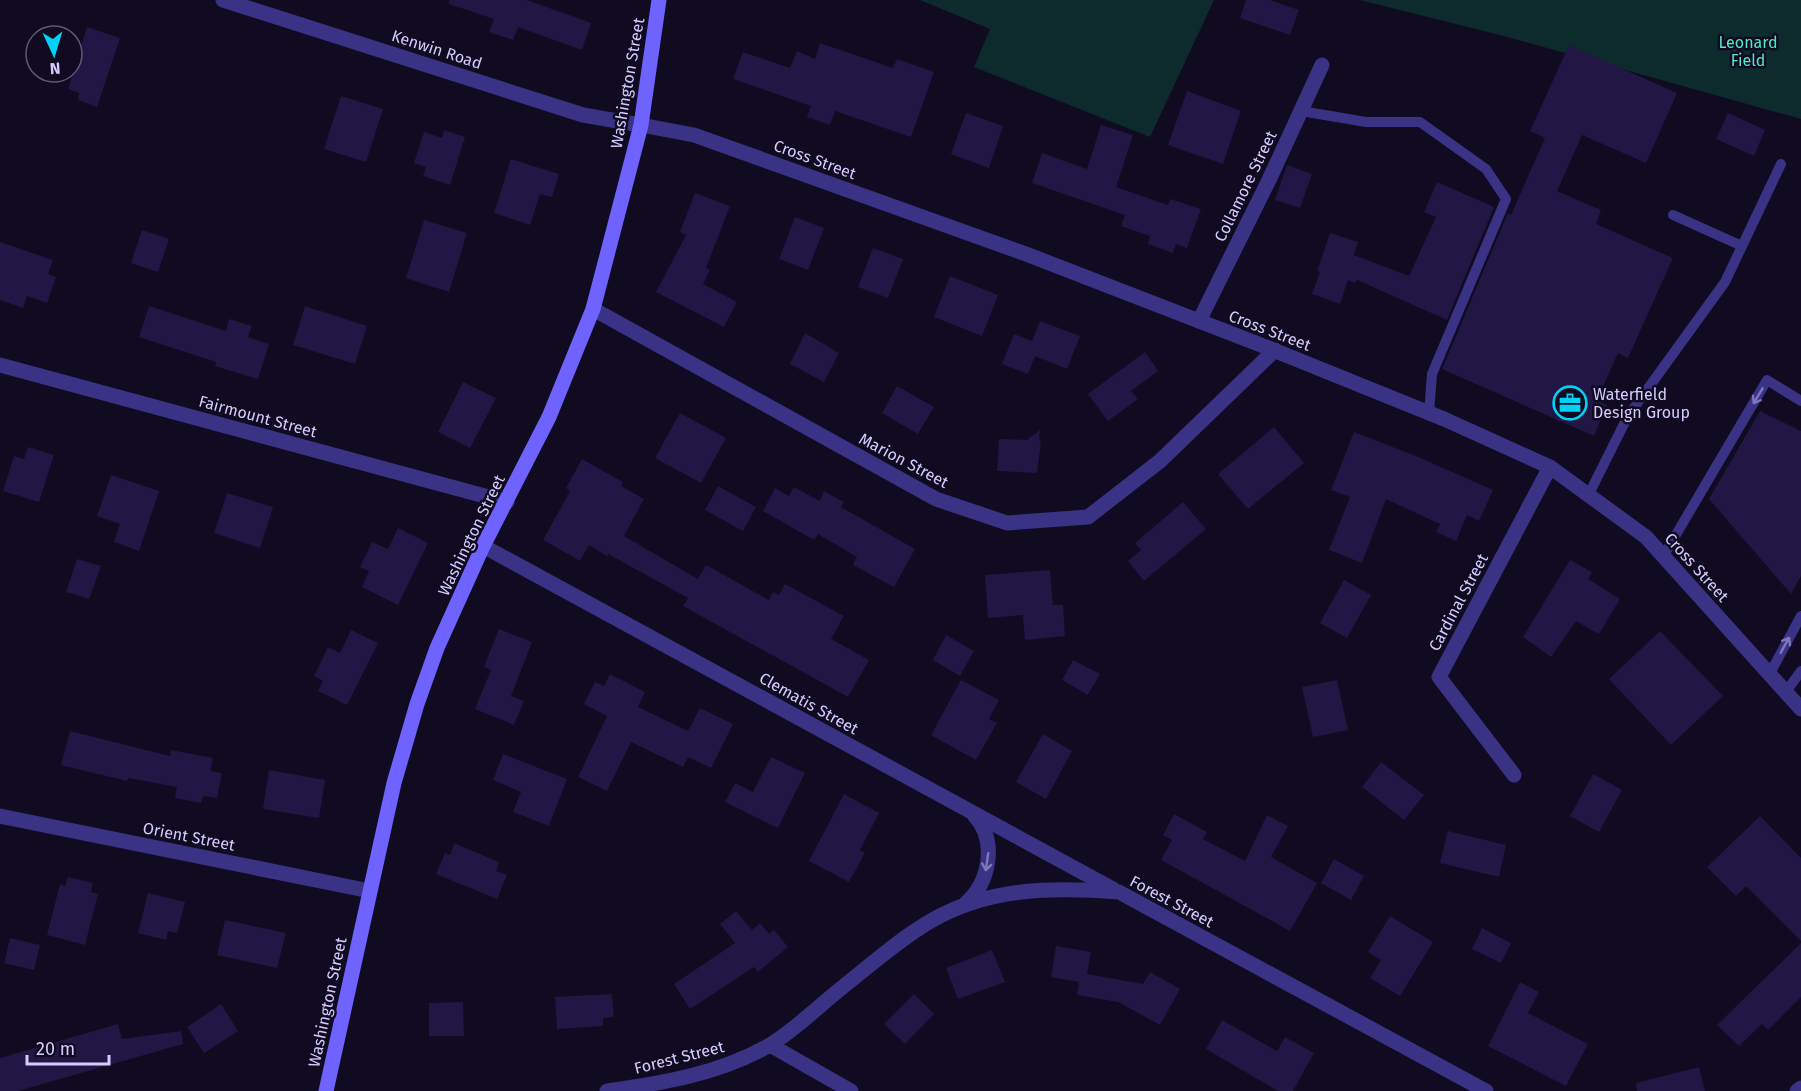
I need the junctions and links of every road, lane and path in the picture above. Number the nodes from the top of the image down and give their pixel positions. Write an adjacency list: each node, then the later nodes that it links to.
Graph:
1 (223, 0): 5 (street, Kenwin Road)
2 (659, 0): 5 (main road, Washington Street)
3 (1322, 65): 4 (street, Collamore Street)
4 (1301, 111): 10 (street, Collamore Street); 14 (lane)
5 (641, 125): 9 (main road, Washington Street); 10 (street, Cross Street)
6 (1781, 164): 8 (lane)
7 (1673, 215): 8 (lane)
8 (1742, 246): 16 (lane)
9 (593, 309): 11 (street, Marion Street); 17 (main road, Washington Street)
10 (1198, 321): 11 (street, Cross Street)
11 (1275, 350): 14 (street, Cross Street)
12 (0, 365): 17 (street, Fairmount Street)
13 (1801, 401): 19 (lane, one-way to 19)
14 (1429, 413): 15 (street, Cross Street)
15 (1551, 467): 16 (street, Cross Street); 25 (street, Cardinal Street)
16 (1589, 494): 19 (street, Cross Street)
17 (507, 502): 18 (main road, Washington Street)
18 (483, 546): 26 (street, Clematis Street); 28 (main road, Washington Street)
19 (1664, 555): 22 (street, Cross Street)
20 (1801, 616): 22 (lane, one-way to 20)
21 (1801, 671): 23 (lane)
22 (1769, 675): 23 (street, Cross Street)
23 (1785, 693): 24 (street, Cross Street)
24 (1801, 710)
25 (1514, 775)
26 (972, 812): 29 (street, Clematis Street); 30 (street, one-way to 30)
27 (0, 816): 28 (street, Orient Street)
28 (370, 891): 33 (main road, Washington Street)
29 (1119, 892): 30 (street, Forest Street); 36 (street, Forest Street)
30 (960, 908): 31 (street, Forest Street)
31 (770, 1045): 34 (street, Forest Street); 35 (street)
32 (1801, 1088): 37 (street)
33 (326, 1091)
34 (607, 1091)
35 (851, 1091)
36 (1486, 1091)
37 (1797, 1091)

